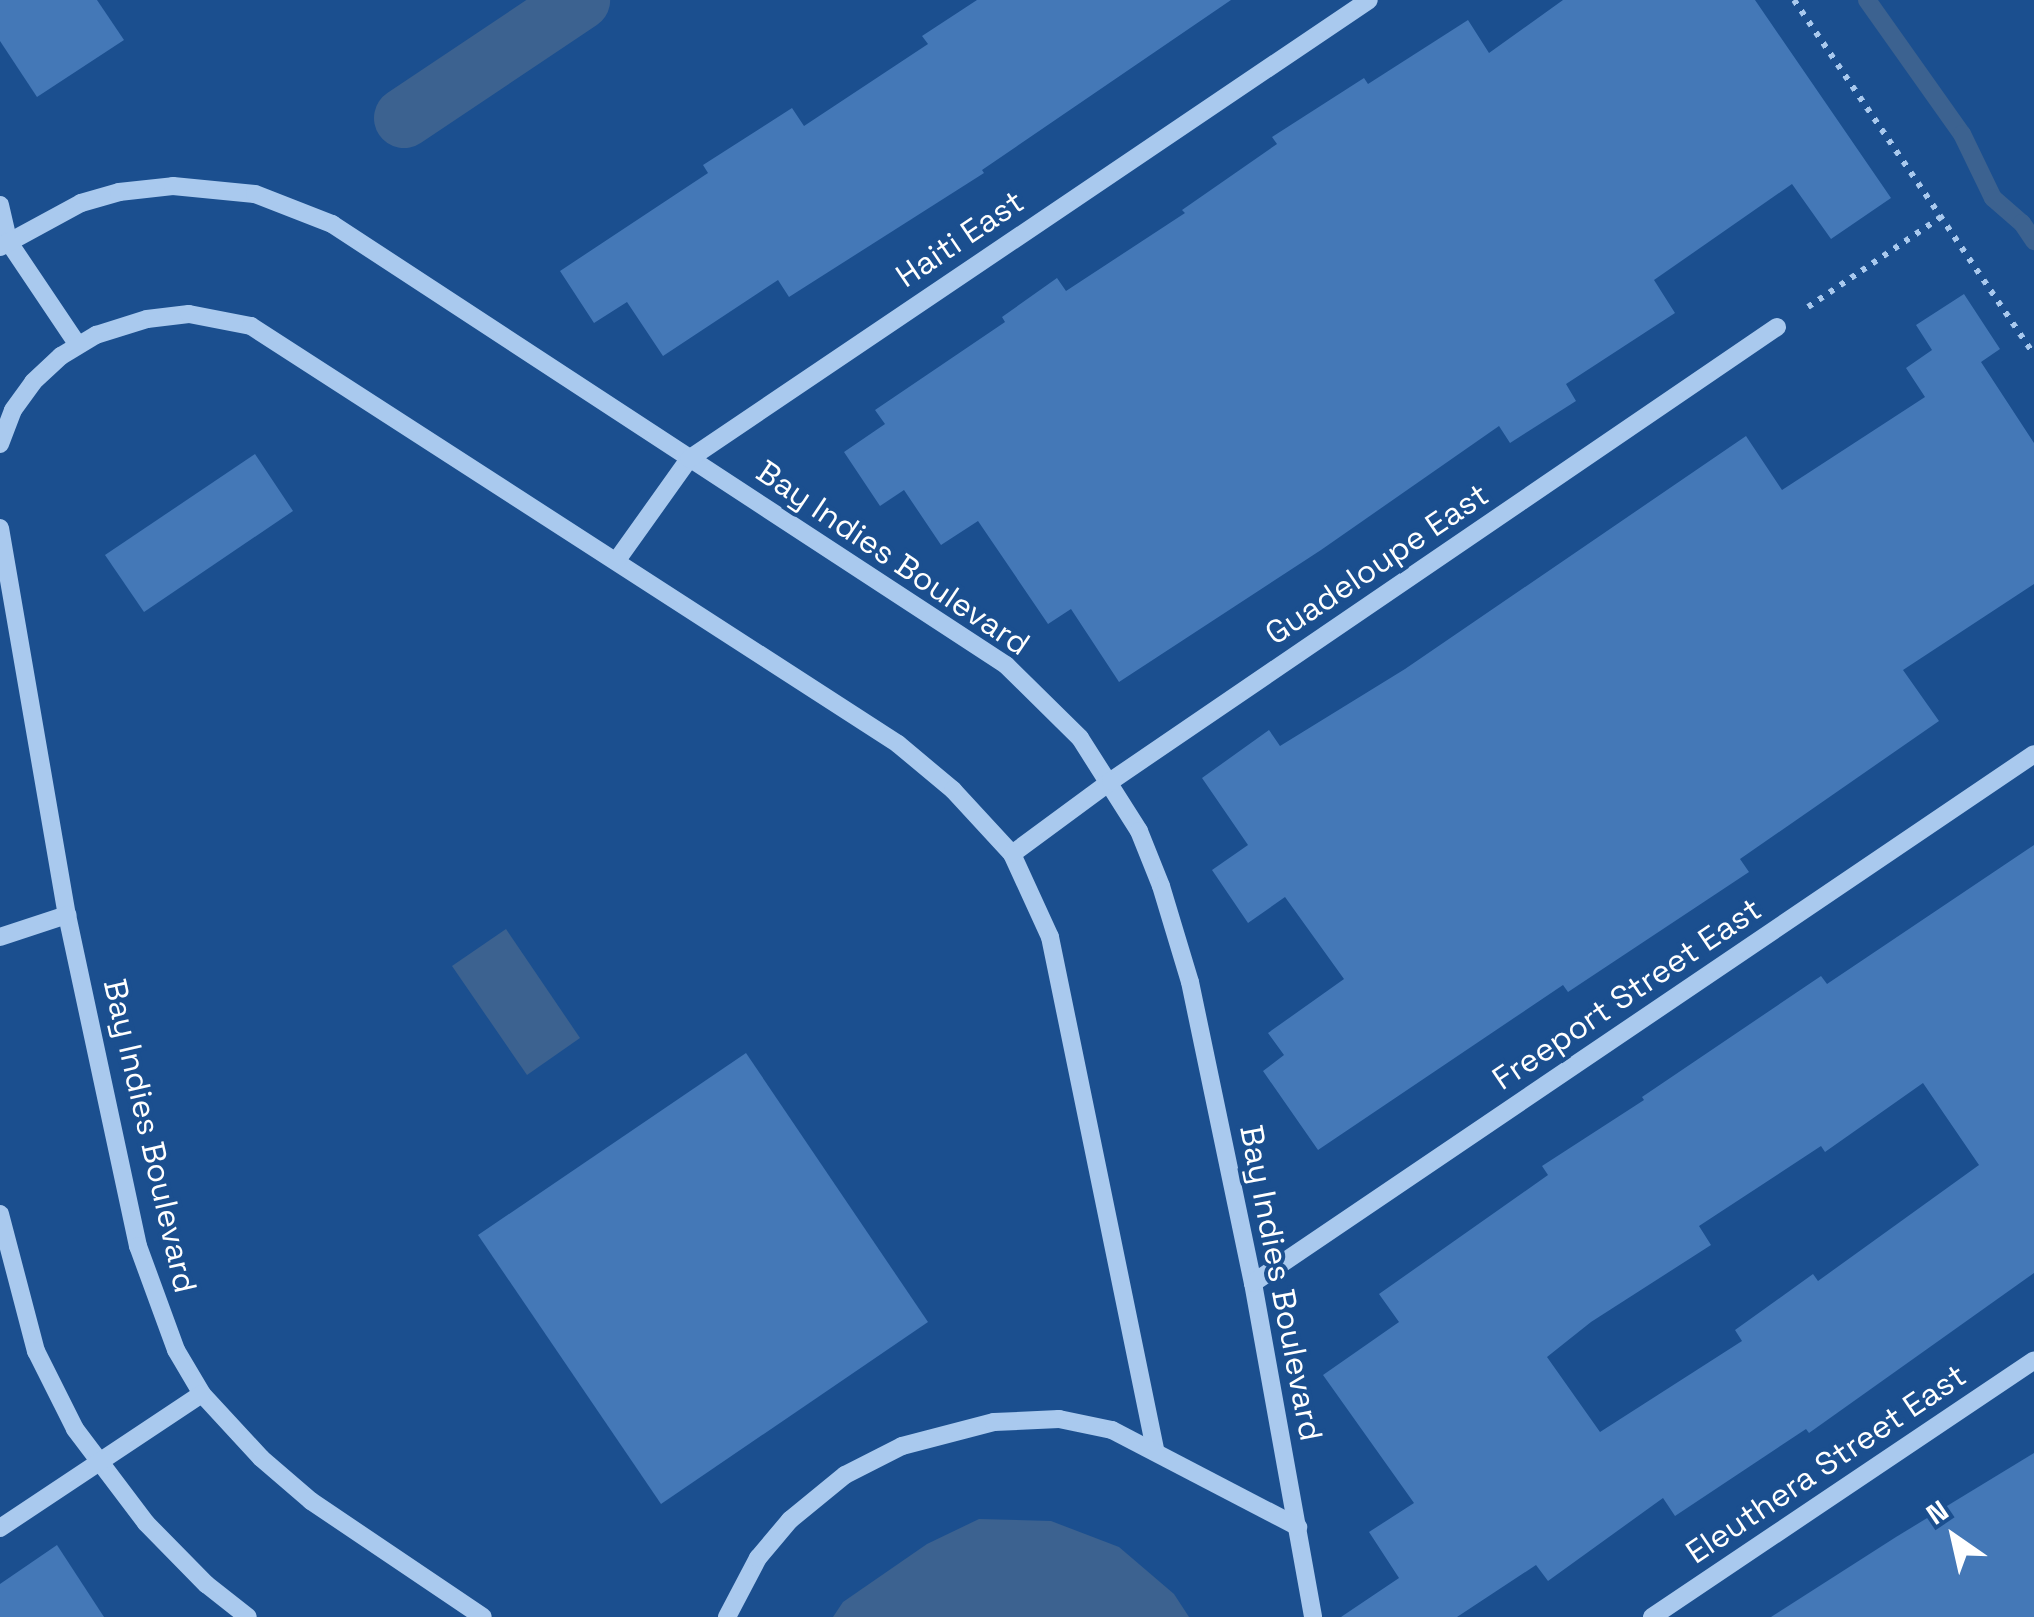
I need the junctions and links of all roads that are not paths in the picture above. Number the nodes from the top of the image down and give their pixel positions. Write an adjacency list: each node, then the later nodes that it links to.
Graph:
1 (1368, 0): 7 (street, Haiti East)
2 (0, 205): 3 (street)
3 (3, 241): 5 (street); 7 (street, Bay Indies Boulevard)
4 (1778, 327): 11 (street, Guadeloupe East)
5 (78, 344): 6 (street); 9 (street)
6 (0, 444)
7 (689, 458): 9 (street, Haiti East); 11 (street, Bay Indies Boulevard)
8 (0, 528): 13 (street, Bay Indies Boulevard)
9 (617, 560): 12 (street)
10 (2034, 754): 16 (street, Freeport Street East)
11 (1112, 781): 12 (street, Guadeloupe East); 16 (street, Bay Indies Boulevard)
12 (1012, 854): 19 (street)
13 (68, 914): 14 (street); 18 (street, Bay Indies Boulevard)
14 (0, 937)
15 (0, 1214): 20 (street)
16 (1253, 1283): 21 (street, Bay Indies Boulevard)
17 (2034, 1360): 27 (street, Eleuthera Street East)
18 (202, 1394): 20 (street); 24 (street, Bay Indies Boulevard)
19 (1156, 1449): 21 (street); 25 (street)
20 (97, 1462): 22 (street); 23 (street)
21 (1298, 1527): 26 (street, Bay Indies Boulevard)
22 (0, 1528)
23 (248, 1617)
24 (483, 1617)
25 (727, 1617)
26 (1313, 1617)
27 (1652, 1617)

